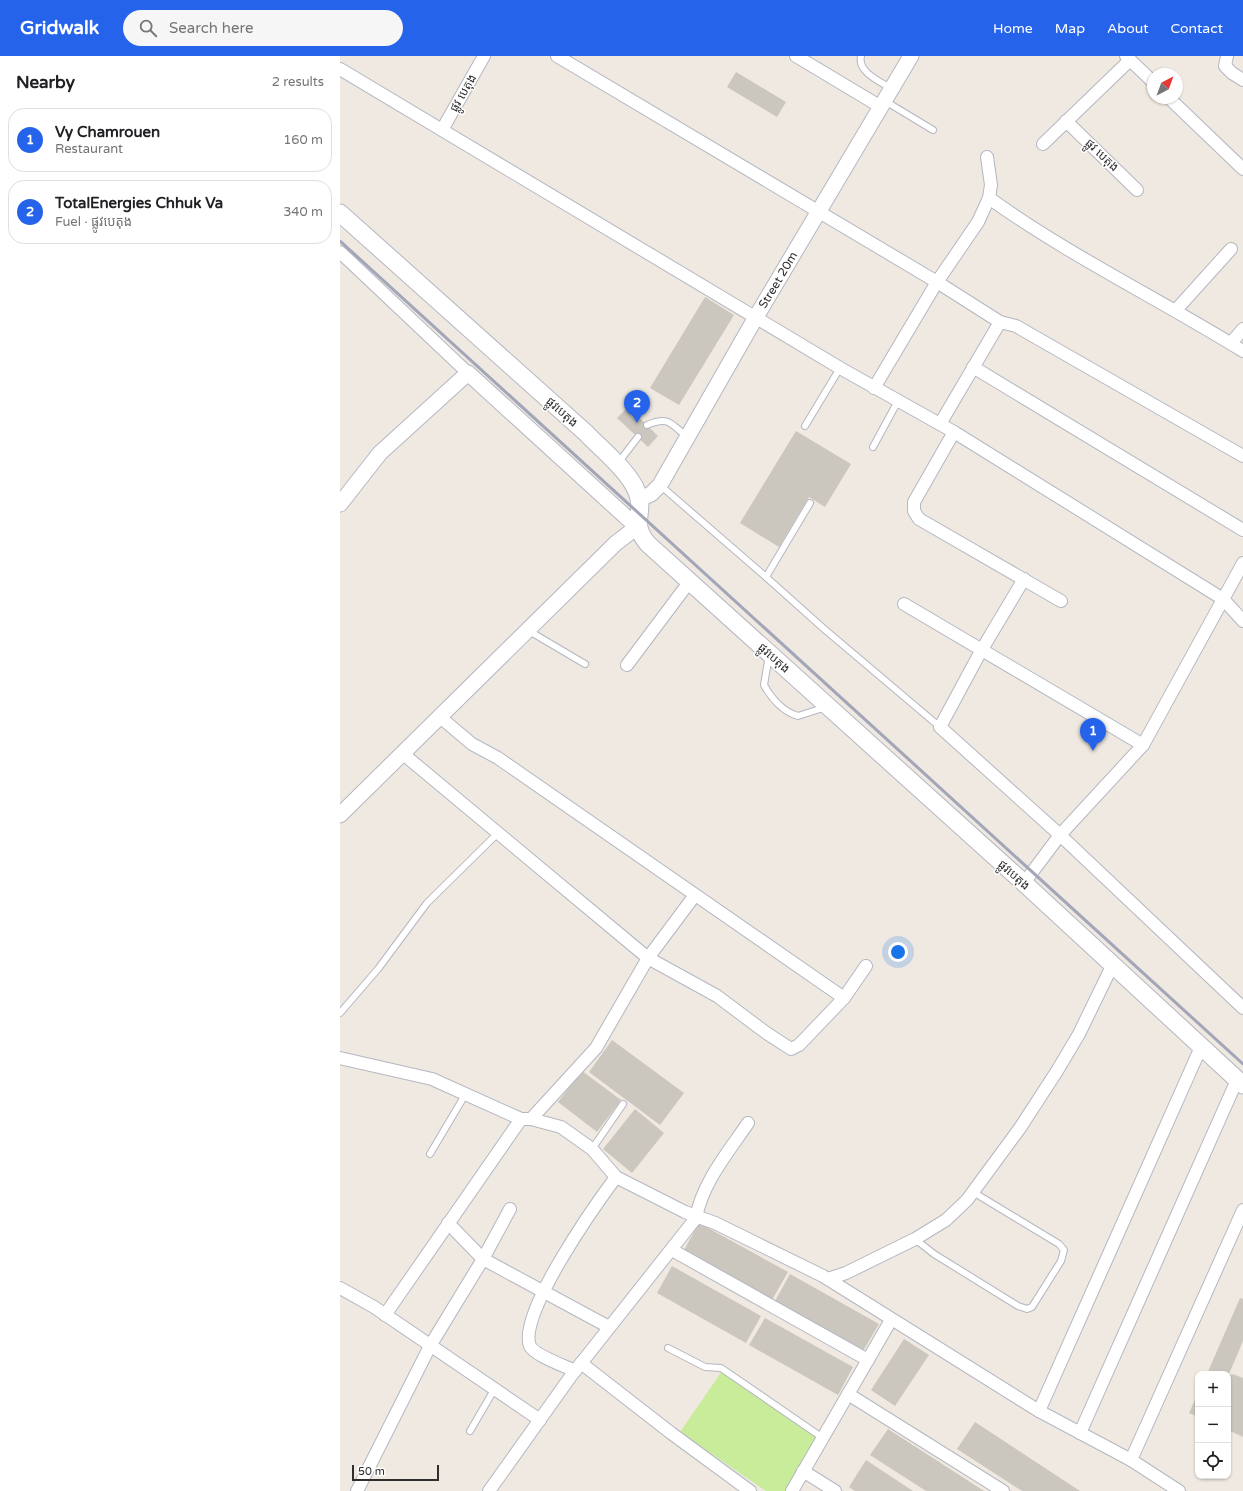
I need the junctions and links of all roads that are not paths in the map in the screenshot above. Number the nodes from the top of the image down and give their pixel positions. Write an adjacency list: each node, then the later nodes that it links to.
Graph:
1 (484, 56): 14 (street, ផ្លូវ បេតុង)
2 (556, 56): 21 (street)
3 (796, 56): 11 (street)
4 (861, 56): 11 (lane)
5 (911, 56): 11 (street, Street 20m)
6 (1227, 56): 10 (street)
7 (1128, 58): 9 (street); 13 (street)
8 (340, 69): 14 (street)
9 (1147, 76)
10 (1243, 80)
11 (886, 99): 15 (lane); 21 (street, Street 20m)
12 (1176, 104): 18 (street)
13 (1066, 121): 16 (street); 19 (street, ផ្លូវ បេតុង)
14 (442, 130): 27 (street)
15 (934, 130)
16 (1043, 144)
17 (987, 158): 20 (street)
18 (1243, 169)
19 (1137, 190)
20 (989, 198): 25 (street); 26 (street)
21 (818, 212): 25 (street); 27 (street, Street 20m)
22 (340, 213): 45 (main road, ផ្លូវបេតុង)
23 (1231, 249): 26 (street)
24 (340, 252): 34 (street)
25 (937, 282): 28 (street); 35 (street)
26 (1176, 310): 30 (street)
27 (756, 317): 33 (street); 42 (street, Street 20m)
28 (1000, 322): 32 (street); 44 (street)
29 (1243, 329): 30 (street)
30 (1231, 344): 31 (street)
31 (1243, 351)
32 (973, 367): 37 (street); 51 (street)
33 (840, 368): 35 (street); 39 (lane)
34 (468, 373): 49 (street); 50 (street)
35 (874, 388): 36 (street)
36 (898, 401): 37 (street); 43 (lane)
37 (940, 424): 40 (street)
38 (647, 425): 42 (lane)
39 (805, 426)
40 (954, 432): 54 (street); 56 (street)
41 (638, 437): 45 (lane)
42 (687, 437): 46 (street, Street 20m)
43 (872, 448)
44 (1243, 456)
45 (616, 464): 47 (main road, ផ្លូវបេតុង)
46 (660, 485): 47 (street, Street 20m); 53 (lane)
47 (640, 499): 50 (main road)
48 (810, 503): 53 (lane)
49 (340, 504)
50 (637, 527): 55 (main road, ផ្លូវបេតុង); 60 (street)
51 (1243, 530)
52 (1243, 563): 56 (street)
53 (766, 577): 67 (lane)
54 (1024, 579): 57 (street); 61 (street)
55 (690, 581): 62 (main road, ផ្លូវបេតុង); 64 (street)
56 (1223, 598): 59 (street); 68 (street)
57 (1061, 602)
58 (904, 604): 61 (street)
59 (1243, 621)
60 (528, 631): 63 (lane); 66 (street)
61 (981, 651): 67 (street); 68 (street)
62 (770, 654): 65 (main road, ផ្លូវបេតុង); 65 (lane)
63 (585, 664)
64 (627, 664)
65 (828, 706): 73 (main road, ផ្លូវបេតុង)
66 (440, 717): 69 (street); 74 (street)
67 (940, 727): 72 (street)
68 (1143, 745): 72 (street)
69 (402, 753): 70 (street); 71 (street)
70 (340, 815)
71 (498, 833): 75 (street); 80 (lane)
72 (1060, 835): 73 (street); 79 (street)
73 (1024, 883): 77 (main road, ផ្លូវបេតុង)
74 (695, 895): 75 (street); 78 (street)
75 (648, 958): 78 (street); 86 (street)
76 (866, 966): 78 (street)
77 (1112, 966): 81 (main road, ផ្លូវបេតុង); 91 (street)
78 (844, 998)
79 (1243, 1008)
80 (340, 1013)
81 (1201, 1047): 83 (main road, ផ្លូវបេតុង); 112 (street)
82 (340, 1058): 84 (street)
83 (1240, 1082): 115 (street)
84 (465, 1095): 86 (street); 89 (lane)
85 (623, 1104): 88 (lane)
86 (526, 1119): 88 (street); 95 (street)
87 (748, 1122): 94 (street)
88 (592, 1149): 90 (street)
89 (430, 1154)
90 (616, 1177): 94 (street); 101 (street)
91 (973, 1192): 96 (street); 96 (lane)
92 (510, 1209): 98 (street)
93 (1243, 1210): 117 (street)
94 (696, 1218): 97 (street); 99 (street)
95 (448, 1223): 98 (street); 103 (street)
96 (915, 1239): 99 (street)
97 (672, 1250): 105 (street); 108 (street)
98 (483, 1259): 101 (street); 106 (street)
99 (828, 1279): 104 (street)
100 (340, 1288): 102 (street)
101 (542, 1292): 105 (street); 109 (street)
102 (345, 1297): 103 (street)
103 (385, 1315): 106 (street)
104 (891, 1320): 108 (street); 112 (street)
105 (609, 1328): 109 (street)
106 (430, 1346): 110 (street); 119 (street)
107 (668, 1348): 116 (lane)
108 (868, 1360): 111 (street)
109 (578, 1367): 113 (street); 121 (street)
110 (494, 1390): 113 (street); 114 (lane)
111 (848, 1394): 116 (street); 124 (street)
112 (1039, 1411): 115 (street)
113 (540, 1420): 120 (street)
114 (470, 1431)
115 (1080, 1433): 117 (street)
116 (822, 1438): 118 (street)
117 (1131, 1460): 125 (street)
118 (804, 1471): 122 (street); 123 (street)
119 (357, 1491)
120 (488, 1491)
121 (750, 1491)
122 (792, 1491)
123 (835, 1491)
124 (1003, 1491)
125 (1179, 1491)

